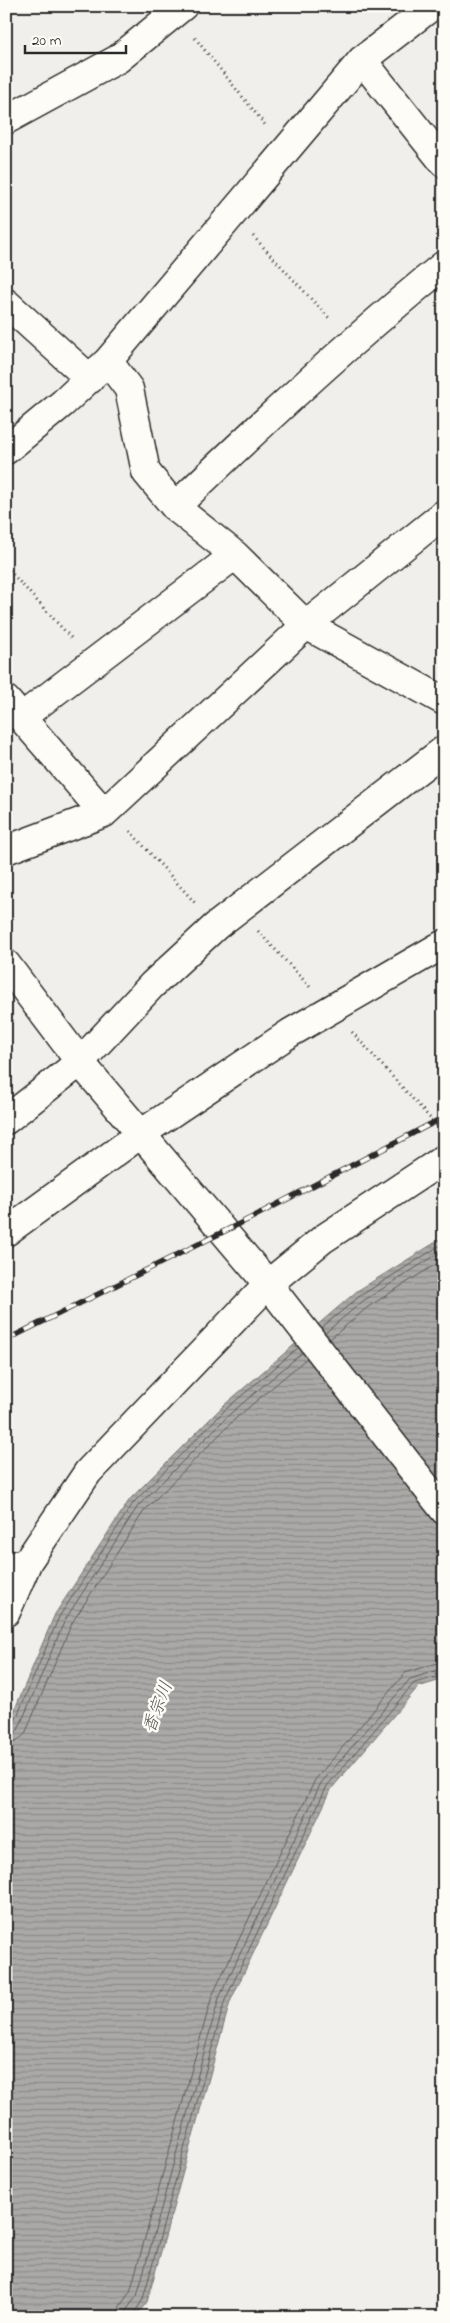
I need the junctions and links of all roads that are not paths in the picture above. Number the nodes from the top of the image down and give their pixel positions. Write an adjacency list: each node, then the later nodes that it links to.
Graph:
1 (432, 6): 3 (street)
2 (179, 10): 4 (street)
3 (362, 60): 5 (street); 8 (street)
4 (6, 120)
5 (444, 163)
6 (444, 265): 10 (street)
7 (6, 303): 8 (street)
8 (99, 370): 9 (street); 10 (street)
9 (6, 450)
10 (175, 507): 12 (street)
11 (444, 514): 13 (street)
12 (235, 555): 13 (street); 15 (street)
13 (306, 625): 14 (street); 17 (street)
14 (444, 701)
15 (14, 708): 17 (street)
16 (444, 750): 21 (street)
17 (107, 811): 18 (street)
18 (6, 850)
19 (444, 944): 23 (street)
20 (6, 964): 21 (street)
21 (80, 1062): 22 (street); 23 (street)
22 (6, 1120)
23 (142, 1133): 25 (street); 26 (street)
24 (444, 1159): 26 (street)
25 (6, 1232)
26 (268, 1284): 27 (street); 28 (street)
27 (444, 1510)
28 (17, 1565): 29 (street)
29 (6, 1612)

